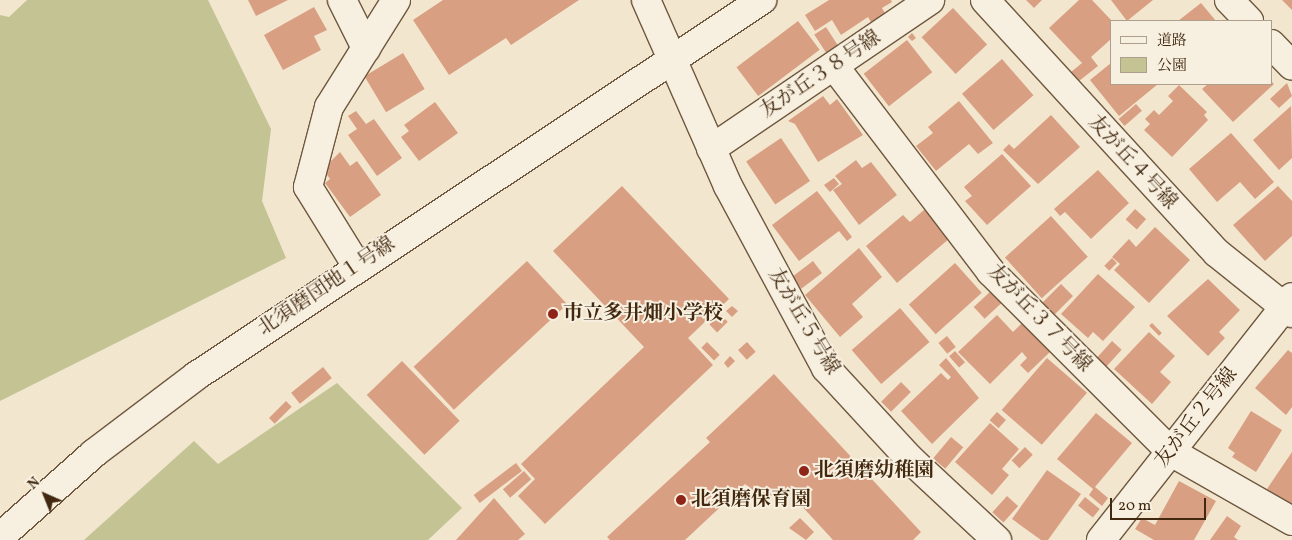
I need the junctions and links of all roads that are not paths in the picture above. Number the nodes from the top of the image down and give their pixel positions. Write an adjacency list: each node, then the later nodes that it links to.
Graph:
1 (342, 0): 10 (street)
2 (396, 0): 10 (street)
3 (646, 0): 11 (street, 友が丘５号線)
4 (762, 0): 11 (street, 北須磨団地１号線)
5 (930, 0): 12 (street, 友が丘３８号線)
6 (985, 0): 16 (street, 友が丘４号線)
7 (1229, 0): 8 (street)
8 (1248, 20)
9 (1272, 45): 13 (street)
10 (366, 48): 15 (street)
11 (672, 60): 14 (street, 友が丘５号線); 15 (street, 北須磨団地１号線)
12 (834, 66): 14 (street, 友が丘３８号線); 17 (street, 友が丘３７号線)
13 (1292, 66)
14 (712, 149): 20 (street, 友が丘５号線)
15 (357, 266): 19 (street, 北須磨団地１号線)
16 (1289, 306): 17 (street, 友が丘２号線)
17 (1171, 452): 18 (street, 友が丘３７号線); 21 (street, 友が丘２号線)
18 (1292, 521)
19 (0, 537)
20 (997, 540)
21 (1101, 540)

